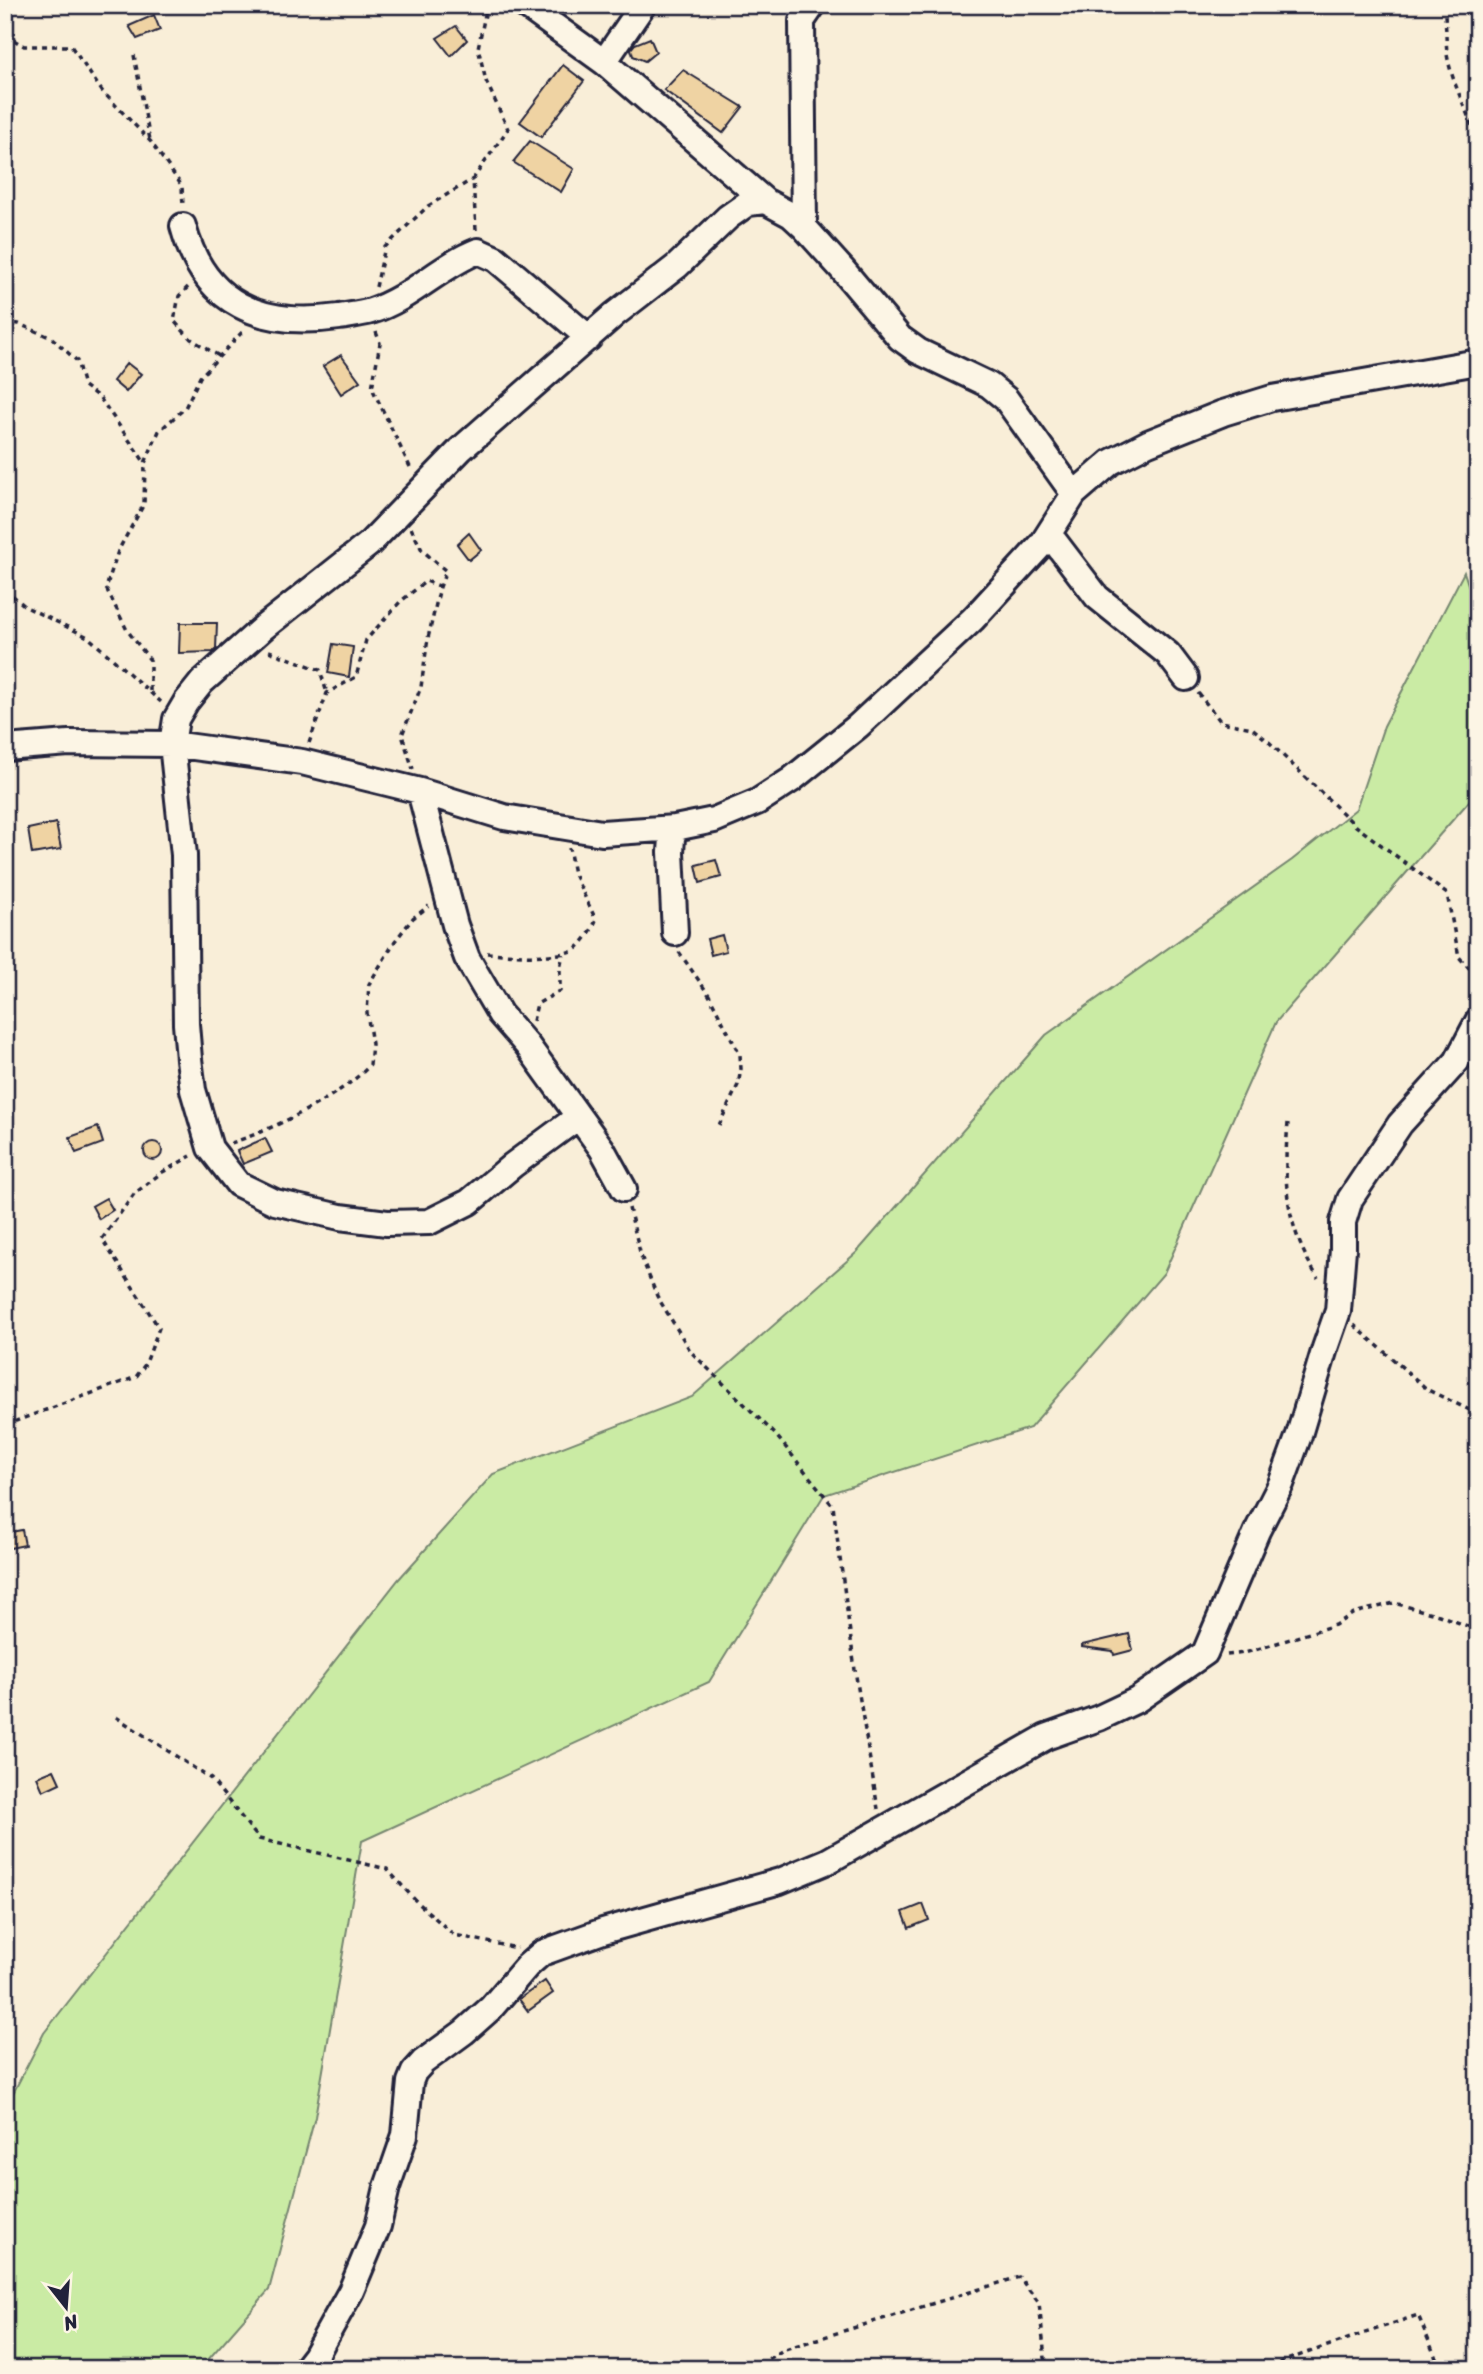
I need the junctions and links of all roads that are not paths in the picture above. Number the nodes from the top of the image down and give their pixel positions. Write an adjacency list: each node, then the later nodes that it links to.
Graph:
1 (526, 5): 4 (street)
2 (643, 5): 4 (street)
3 (813, 5): 7 (street)
4 (604, 62): 5 (street)
5 (765, 201): 7 (street); 8 (street)
6 (183, 226): 8 (street)
7 (804, 227): 10 (street)
8 (589, 338): 13 (street)
9 (1478, 362): 10 (street)
10 (1074, 494): 11 (street)
11 (1049, 534): 12 (street); 16 (street)
12 (1186, 678)
13 (172, 744): 14 (street); 15 (street); 19 (street)
14 (5, 748)
15 (420, 791): 16 (street); 19 (street)
16 (676, 828): 17 (street)
17 (675, 933)
18 (1478, 1021): 21 (street)
19 (578, 1117): 20 (street)
20 (624, 1189)
21 (305, 2369)

